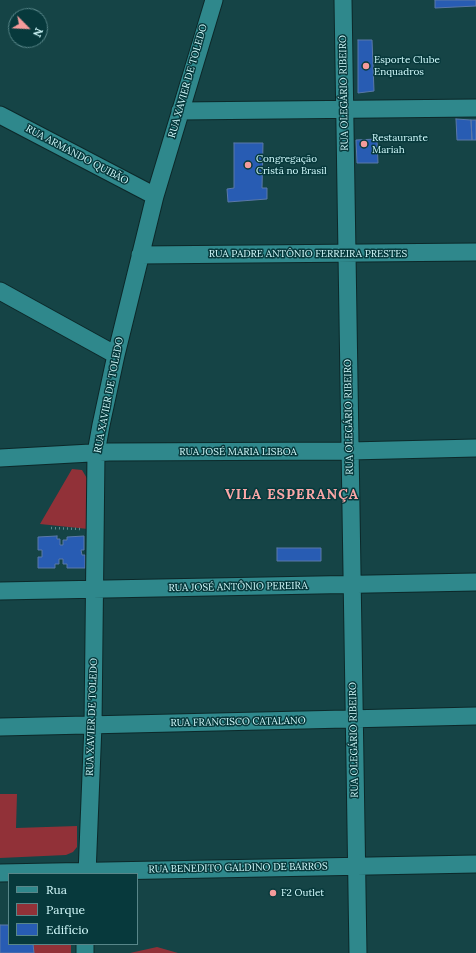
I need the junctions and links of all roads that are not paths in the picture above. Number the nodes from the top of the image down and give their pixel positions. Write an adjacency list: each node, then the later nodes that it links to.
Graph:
1 (214, 0): 5 (street, RUA XAVIER DE TOLEDO)
2 (343, 0): 4 (street, RUA OLEGÁRIO RIBEIRO)
3 (476, 108): 4 (street)
4 (344, 110): 5 (street); 9 (street, RUA OLEGÁRIO RIBEIRO)
5 (180, 111): 7 (street, RUA XAVIER DE TOLEDO)
6 (0, 115): 7 (street, RUA ARMANDO QUIBÃO)
7 (155, 196): 10 (street, RUA XAVIER DE TOLEDO)
8 (476, 252): 9 (street, RUA PADRE ANTÔNIO FERREIRA PRESTES)
9 (347, 254): 10 (street, RUA PADRE ANTÔNIO FERREIRA PRESTES); 14 (street, RUA OLEGÁRIO RIBEIRO)
10 (140, 255): 12 (street, RUA XAVIER DE TOLEDO)
11 (0, 291): 12 (street)
12 (116, 355): 15 (street, RUA XAVIER DE TOLEDO)
13 (476, 448): 14 (street, RUA JOSÉ MARIA LISBOA)
14 (350, 451): 15 (street, RUA JOSÉ MARIA LISBOA); 18 (street, RUA OLEGÁRIO RIBEIRO)
15 (96, 453): 16 (street, RUA JOSÉ MARIA LISBOA); 19 (street, RUA XAVIER DE TOLEDO)
16 (0, 458)
17 (476, 582): 18 (street, RUA JOSÉ ANTÔNIO PEREIRA)
18 (352, 584): 19 (street, RUA JOSÉ ANTÔNIO PEREIRA); 22 (street, RUA OLEGÁRIO RIBEIRO)
19 (95, 590): 20 (street, RUA JOSÉ ANTÔNIO PEREIRA); 23 (street, RUA XAVIER DE TOLEDO)
20 (0, 591)
21 (476, 716): 22 (street, RUA FRANCISCO CATALANO)
22 (354, 720): 23 (street, RUA FRANCISCO CATALANO); 26 (street, RUA OLEGÁRIO RIBEIRO)
23 (93, 725): 24 (street, RUA FRANCISCO CATALANO); 28 (street, RUA XAVIER DE TOLEDO)
24 (0, 727)
25 (476, 864): 26 (street, RUA BENEDITO GALDINO DE BARROS)
26 (356, 866): 28 (street, RUA BENEDITO GALDINO DE BARROS); 29 (street, RUA OLEGÁRIO RIBEIRO)
27 (0, 873): 28 (street, RUA BENEDITO GALDINO DE BARROS)
28 (87, 873)
29 (358, 953)

